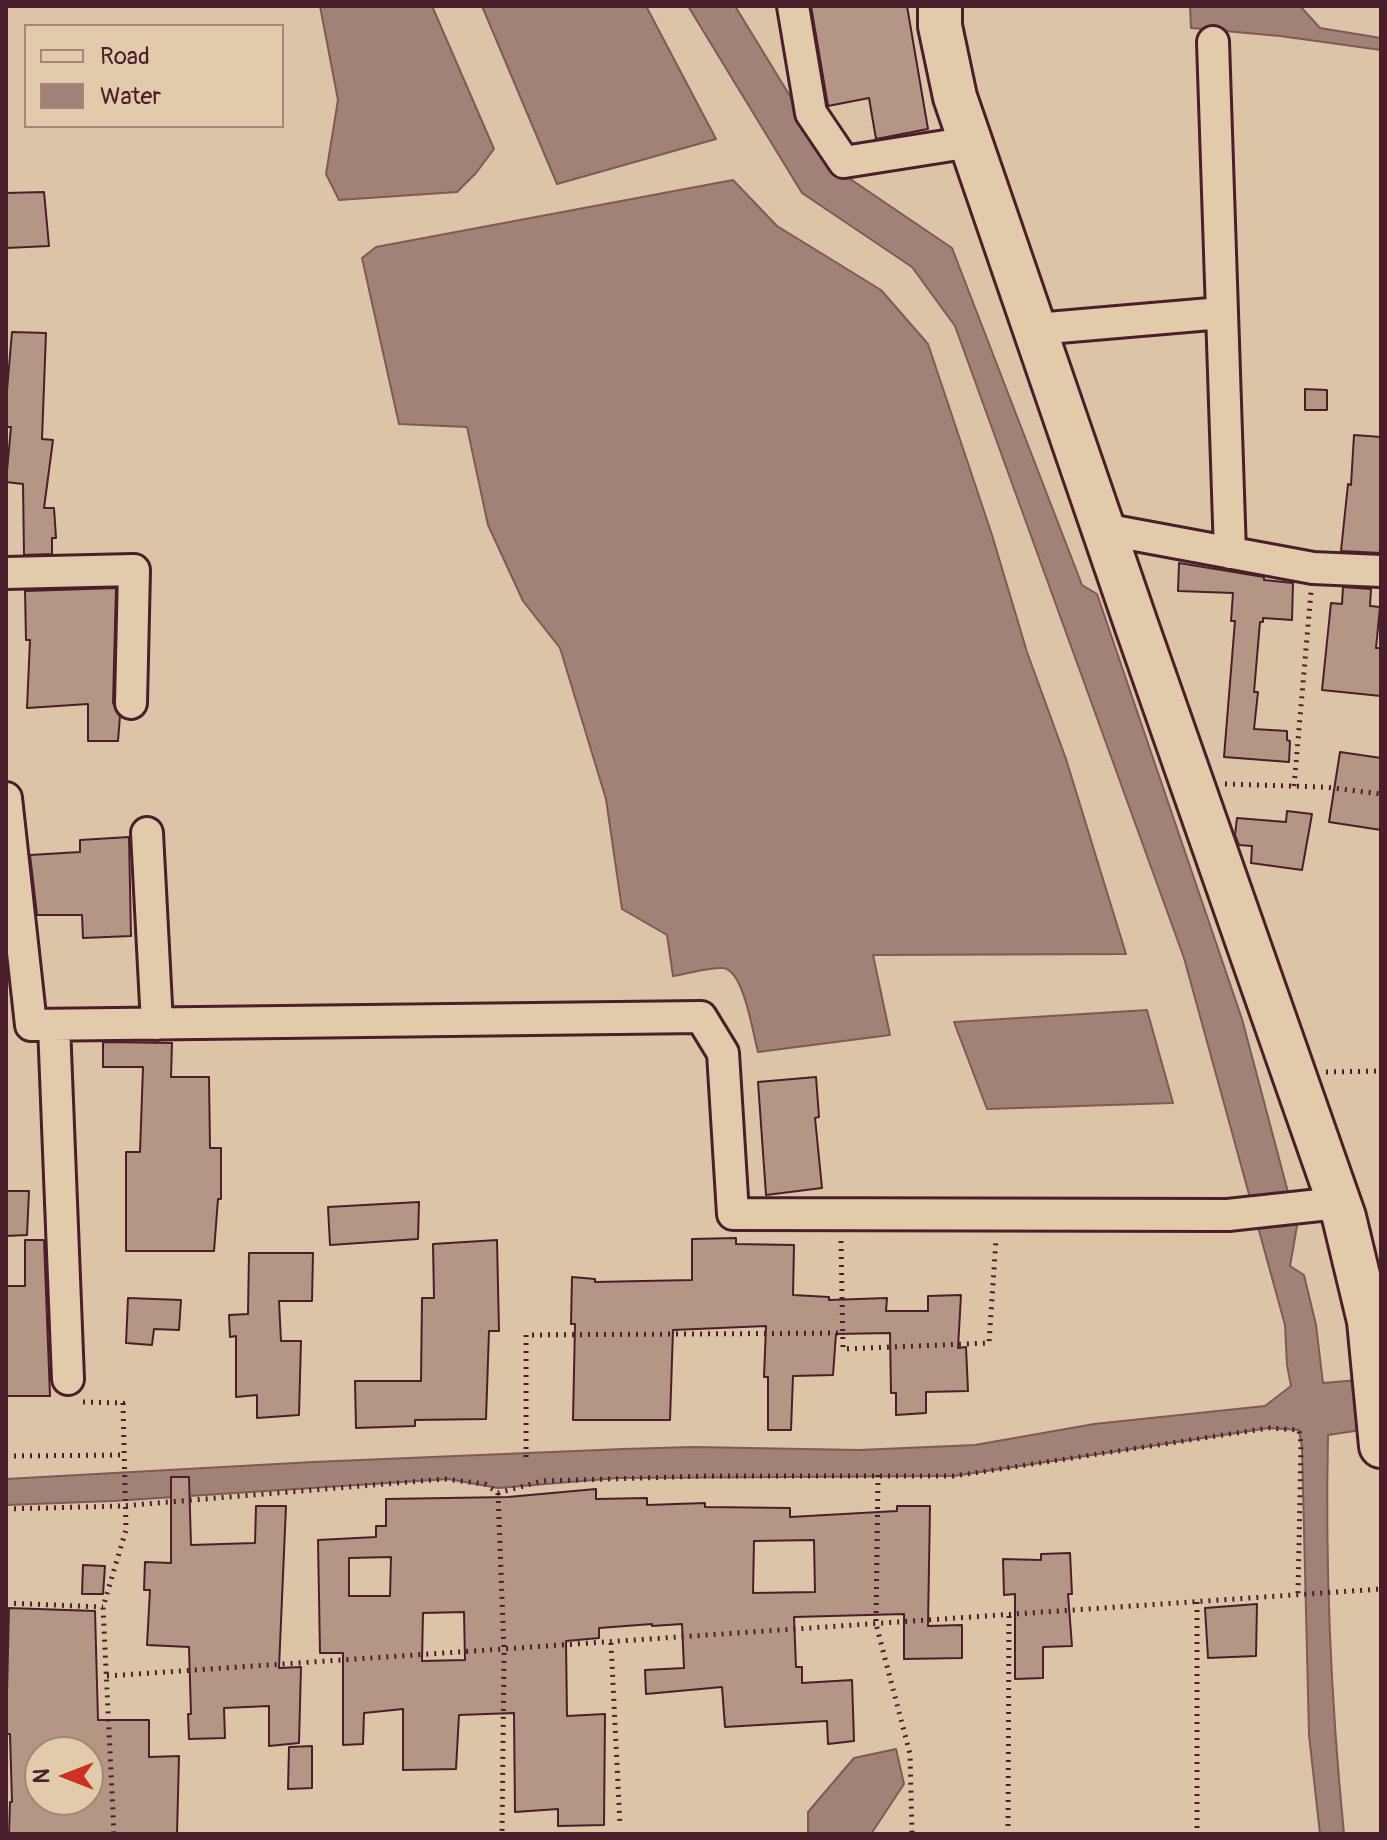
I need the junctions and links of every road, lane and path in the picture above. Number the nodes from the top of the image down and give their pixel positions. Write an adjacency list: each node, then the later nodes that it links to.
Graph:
1 (793, 6): 4 (street)
2 (940, 6): 4 (street)
3 (1213, 42): 5 (street)
4 (971, 142): 6 (street)
5 (1222, 313): 6 (street); 8 (street)
6 (1036, 329): 7 (street)
7 (1103, 529): 8 (street); 13 (street)
8 (1230, 553): 9 (street)
9 (1313, 568): 10 (street); 14 (path)
10 (1381, 571)
11 (6, 573): 12 (street)
12 (131, 703)
13 (1192, 783): 14 (path); 21 (street)
14 (1294, 786): 15 (path)
15 (1381, 794)
16 (6, 798): 19 (street)
17 (147, 833): 18 (street)
18 (157, 1024): 19 (street); 23 (street)
19 (54, 1025): 26 (street)
20 (1381, 1071): 21 (path)
21 (1293, 1073): 22 (street)
22 (1338, 1203): 24 (street); 27 (street)
23 (841, 1214): 24 (street); 25 (path)
24 (998, 1215): 25 (path)
25 (843, 1333): 30 (path)
26 (68, 1379): 28 (path)
27 (1381, 1446)
28 (125, 1455): 29 (path); 33 (path)
29 (6, 1456)
30 (526, 1457)
31 (878, 1475): 32 (path); 36 (path); 41 (path)
32 (498, 1493): 33 (path); 43 (path)
33 (126, 1506): 34 (path); 39 (path)
34 (6, 1509)
35 (1381, 1589): 36 (path)
36 (1298, 1595): 37 (path)
37 (1197, 1602): 40 (path); 50 (path)
38 (6, 1603): 39 (path)
39 (103, 1607): 44 (path)
40 (1009, 1615): 41 (path); 49 (path)
41 (876, 1624): 42 (path); 48 (path)
42 (611, 1643): 43 (path); 45 (path)
43 (504, 1651): 44 (path); 47 (path)
44 (107, 1676): 46 (path)
45 (620, 1825)
46 (114, 1834)
47 (502, 1834)
48 (912, 1834)
49 (1008, 1834)
50 (1197, 1834)

